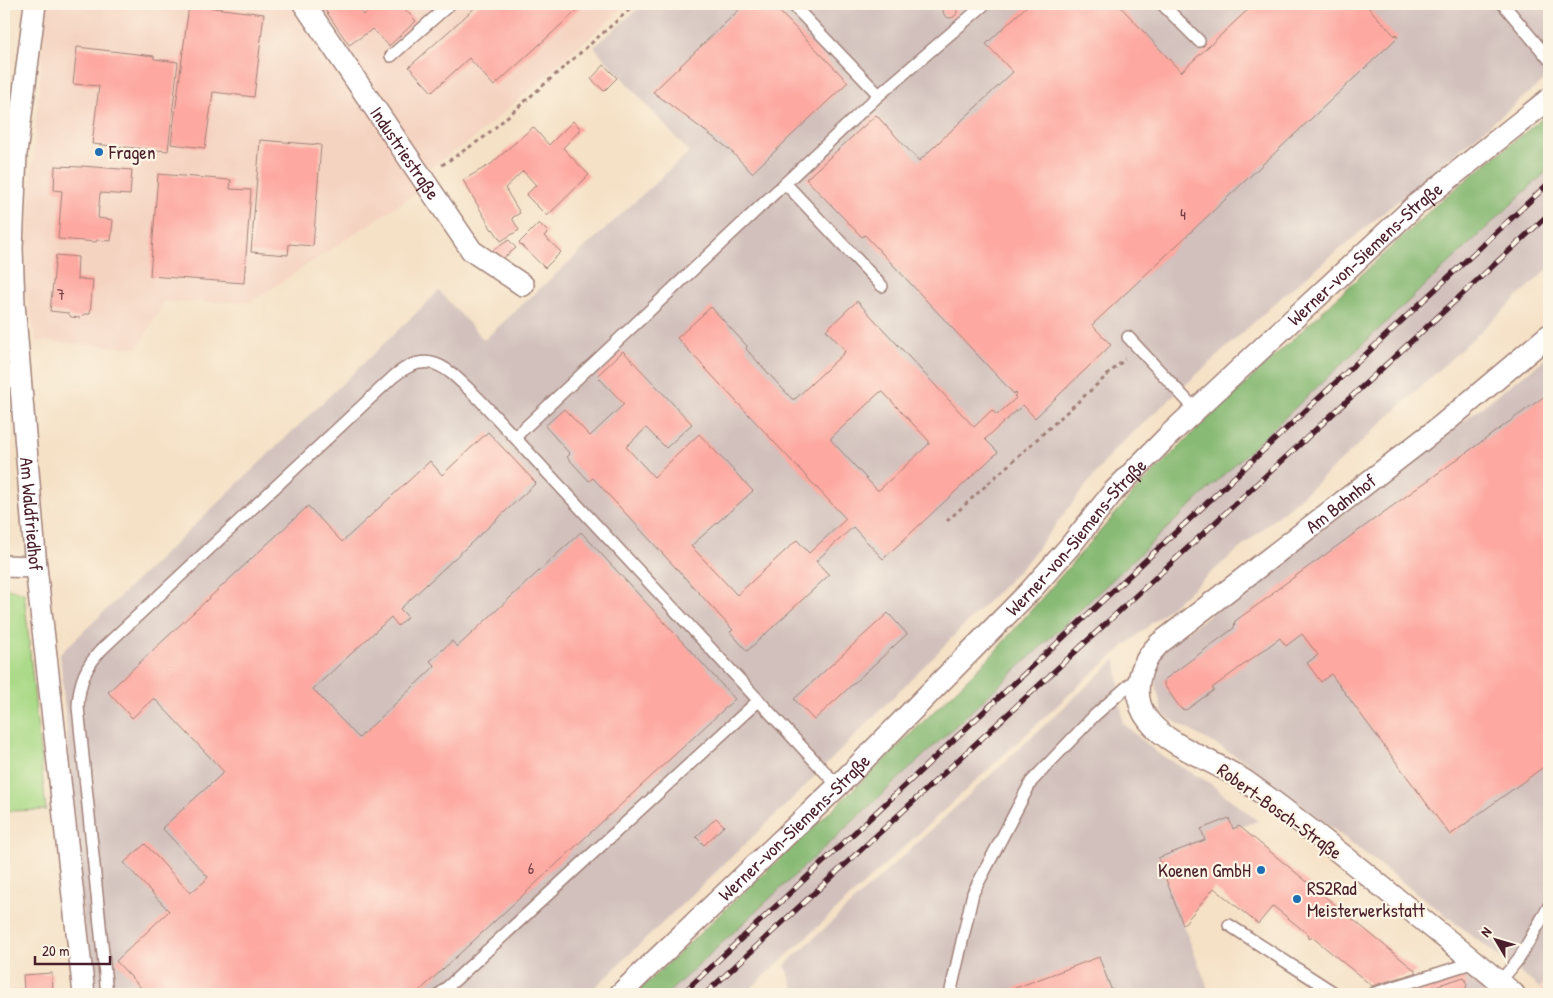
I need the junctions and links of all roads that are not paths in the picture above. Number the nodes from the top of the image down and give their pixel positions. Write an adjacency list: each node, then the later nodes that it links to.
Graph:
1 (35, 4): 18 (street, Am Waldfriedhof)
2 (304, 4): 14 (street, Industriestraße)
3 (450, 4): 9 (lane)
4 (792, 4): 11 (lane)
5 (985, 4): 11 (lane)
6 (1162, 4): 8 (lane)
7 (1503, 4): 10 (lane)
8 (1199, 41)
9 (391, 56)
10 (1549, 59)
11 (879, 95): 13 (lane)
12 (1549, 99): 19 (street, Werner-von-Siemens-Straße)
13 (785, 183): 15 (lane); 20 (lane)
14 (523, 285)
15 (882, 286)
16 (1549, 335): 23 (street, Am Bahnhof)
17 (1128, 337): 19 (lane)
18 (12, 376): 22 (street, Am Waldfriedhof)
19 (1196, 410): 25 (street, Werner-von-Siemens-Straße)
20 (515, 437): 24 (lane); 32 (lane)
21 (4, 566): 22 (street)
22 (36, 567): 31 (street, Am Waldfriedhof)
23 (1140, 675): 28 (street, Robert-Bosch-Straße); 30 (lane)
24 (758, 701): 25 (lane); 33 (lane)
25 (838, 786): 34 (street, Werner-von-Siemens-Straße)
26 (1549, 906): 29 (lane)
27 (1229, 925): 35 (lane)
28 (1475, 962): 29 (street, Robert-Bosch-Straße); 36 (lane)
29 (1507, 988)
30 (952, 993)
31 (84, 994)
32 (107, 994)
33 (440, 994)
34 (620, 994)
35 (1336, 994)
36 (1372, 994)

